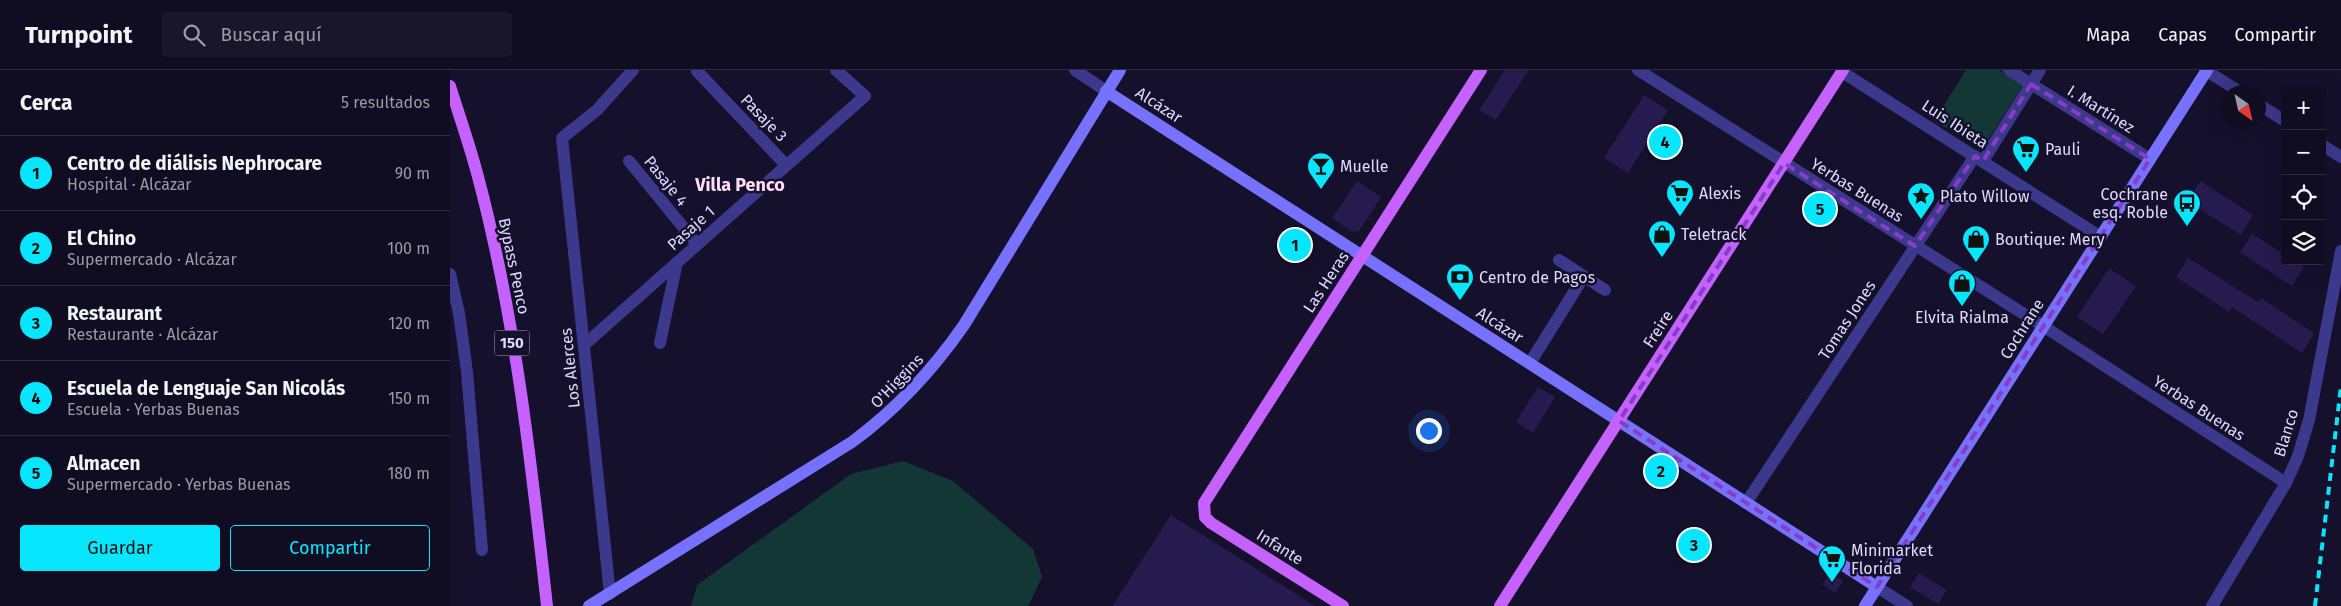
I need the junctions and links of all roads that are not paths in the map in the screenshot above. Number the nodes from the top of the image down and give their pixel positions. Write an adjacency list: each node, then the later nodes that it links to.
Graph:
1 (633, 70): 37 (street, Los Alerces)
2 (836, 70): 24 (street, Pasaje 1)
3 (1075, 70): 15 (street, Alcázar)
4 (1120, 70): 15 (street, O'Higgins)
5 (1481, 70): 29 (main road, Las Heras)
6 (1638, 70): 23 (street, Yerbas Buenas)
7 (2009, 70): 12 (street, I. Martínez)
8 (2040, 70): 12 (street, Tomas Jones)
9 (2206, 70): 13 (street); 21 (street, Cochrane)
10 (697, 71): 24 (street, Pasaje 3)
11 (1843, 71): 20 (street, Luis Ibieta); 23 (main road, Freire)
12 (2031, 84): 20 (street, Tomas Jones); 21 (street, I. Martínez)
13 (2229, 85)
14 (450, 86): 47 (main road, Bypass Penco / 150)
15 (1106, 91): 29 (street, Alcázar); 45 (street, O'Higgins)
16 (2266, 109): 17 (street)
17 (2281, 118)
18 (2326, 148): 19 (street)
19 (2341, 158)
20 (1979, 159): 25 (street, Luis Ibieta); 27 (street, Tomas Jones)
21 (2150, 159): 25 (street, Cochrane)
22 (629, 161): 26 (street, Pasaje 4)
23 (1784, 163): 27 (street, Yerbas Buenas); 39 (main road, Freire)
24 (786, 165): 26 (street, Pasaje 1)
25 (2101, 237): 35 (street, Cochrane)
26 (697, 244): 31 (street, Pasaje 1)
27 (1916, 246): 35 (street, Yerbas Buenas); 41 (street, Tomas Jones)
28 (2341, 251): 40 (street, Blanco)
29 (1362, 256): 38 (street, Alcázar); 42 (main road, Las Heras)
30 (1559, 260): 33 (street)
31 (677, 262): 36 (street); 37 (street, Pasaje 1)
32 (450, 274): 43 (street)
33 (1584, 276): 34 (street); 38 (street)
34 (1605, 290)
35 (2043, 326): 40 (street, Yerbas Buenas); 44 (street, Cochrane)
36 (660, 343)
37 (584, 345): 45 (street, Los Alerces)
38 (1530, 363): 39 (street, Alcázar)
39 (1619, 421): 41 (street, Alcázar); 49 (main road, Freire)
40 (2286, 483): 52 (street, Blanco)
41 (1746, 503): 44 (street, Alcázar)
42 (1204, 512): 48 (main road, Infante)
43 (482, 550)
44 (1877, 587): 50 (street, Cochrane); 51 (street, Alcázar)
45 (610, 594): 46 (street, O'Higgins)
46 (593, 604)
47 (547, 606)
48 (1343, 606)
49 (1500, 606)
50 (1865, 606)
51 (1907, 606)
52 (2212, 606)

